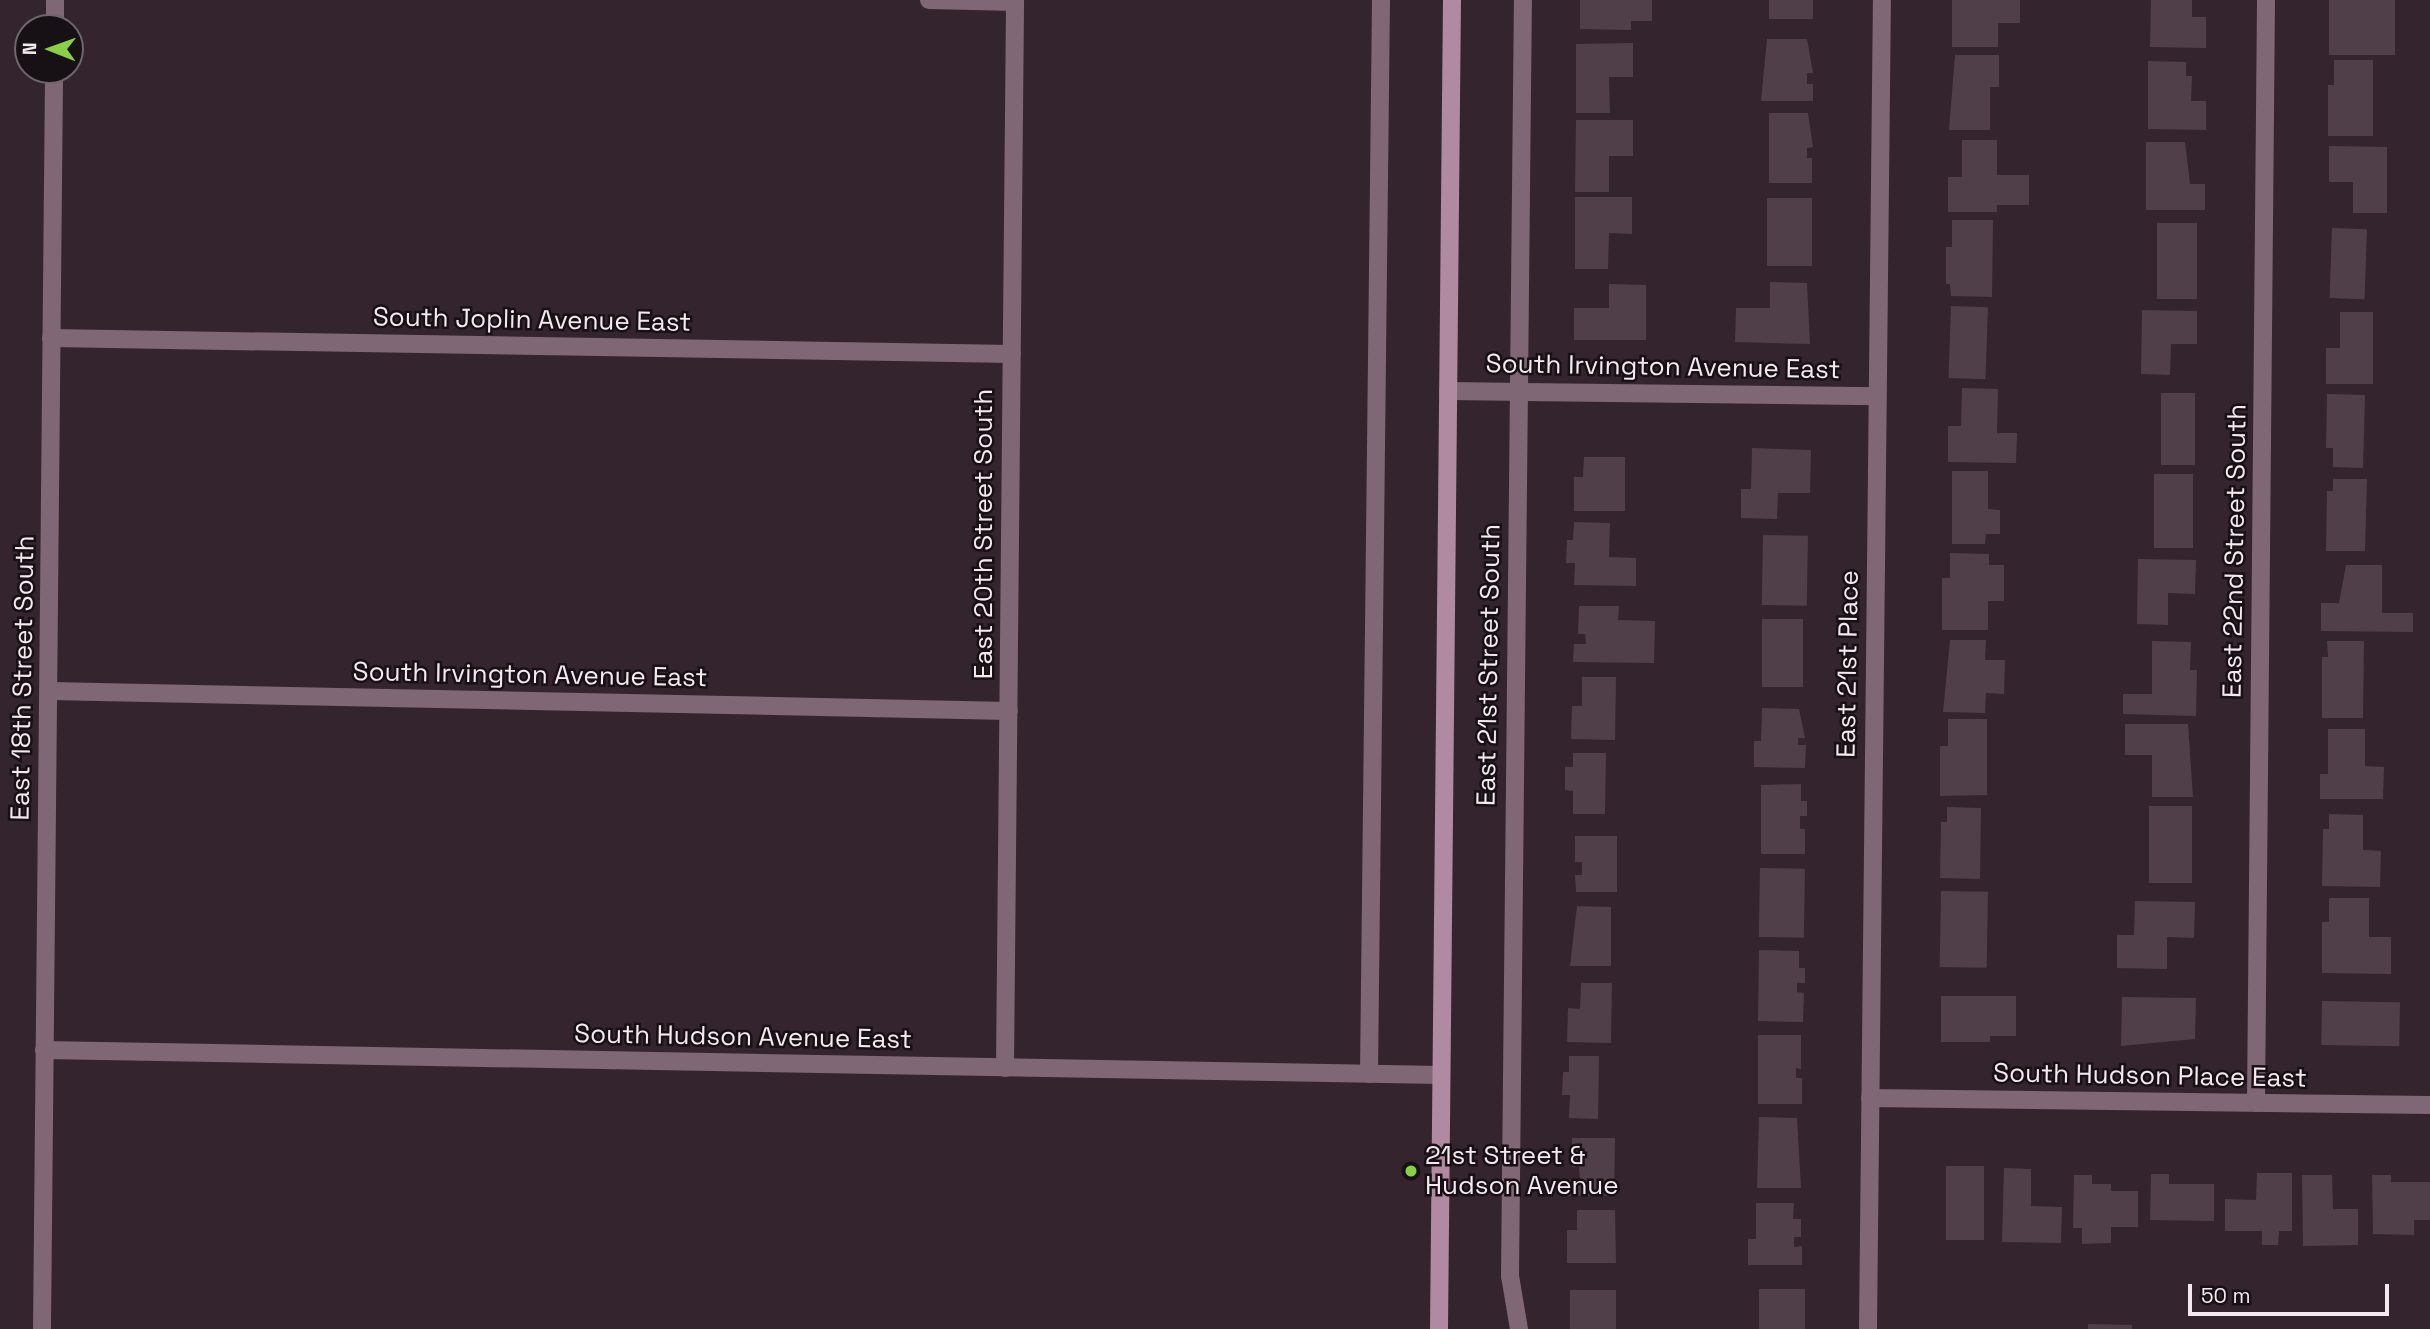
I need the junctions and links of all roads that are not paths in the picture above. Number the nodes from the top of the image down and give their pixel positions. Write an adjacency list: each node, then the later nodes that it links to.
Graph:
1 (929, 0): 7 (street)
2 (1381, 0): 18 (street)
3 (1451, 0): 11 (main road, East 21st Street South)
4 (1522, 0): 12 (street, East 21st Street South)
5 (1882, 0): 13 (street, East 21st Place)
6 (2266, 0): 21 (street, East 22nd Street South)
7 (1015, 1): 10 (street, East 20th Street South)
8 (54, 84): 9 (street, East 18th Street South)
9 (51, 338): 10 (street, South Joplin Avenue East); 14 (street, East 18th Street South)
10 (1012, 354): 15 (street, East 20th Street South)
11 (1448, 391): 12 (street, South Irvington Avenue East); 19 (main road, East 21st Street South)
12 (1518, 392): 13 (street, South Irvington Avenue East); 25 (street, East 21st Street South)
13 (1877, 396): 20 (street, East 21st Place)
14 (50, 691): 15 (street, South Irvington Avenue East); 16 (street, East 18th Street South)
15 (1009, 711): 17 (street, East 20th Street South)
16 (44, 1050): 17 (street, South Hudson Avenue East); 23 (street, East 18th Street South)
17 (1005, 1068): 18 (street, South Hudson Avenue East)
18 (1369, 1074): 19 (street, South Hudson Avenue East)
19 (1441, 1074): 24 (main road, East 21st Street South)
20 (1870, 1098): 21 (street, South Hudson Place East); 26 (street, East 21st Place)
21 (2256, 1103): 22 (street, South Hudson Place East)
22 (2430, 1105)
23 (42, 1329)
24 (1439, 1329)
25 (1519, 1329)
26 (1868, 1329)

